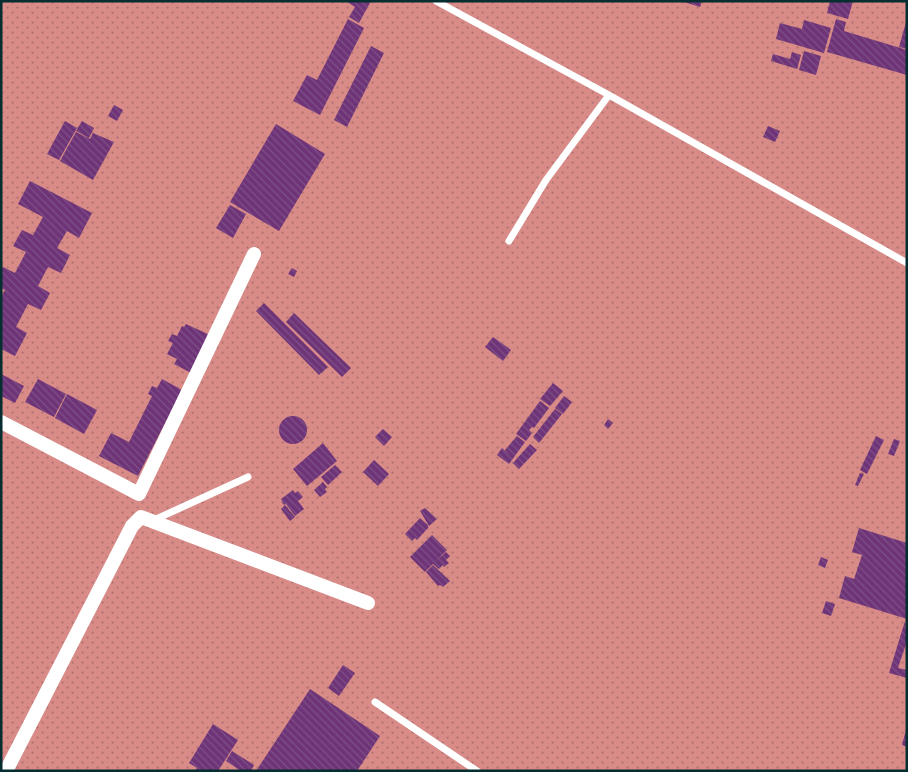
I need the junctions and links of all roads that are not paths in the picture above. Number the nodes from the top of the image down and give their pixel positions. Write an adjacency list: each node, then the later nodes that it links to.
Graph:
1 (436, 1): 2 (lane)
2 (609, 95): 3 (lane); 5 (lane)
3 (509, 241)
4 (254, 254): 6 (street)
5 (907, 263)
6 (1, 422)
7 (248, 477): 8 (lane)
8 (154, 520): 9 (street); 11 (street)
9 (368, 602)
10 (375, 702): 12 (lane)
11 (6, 771)
12 (477, 771)

